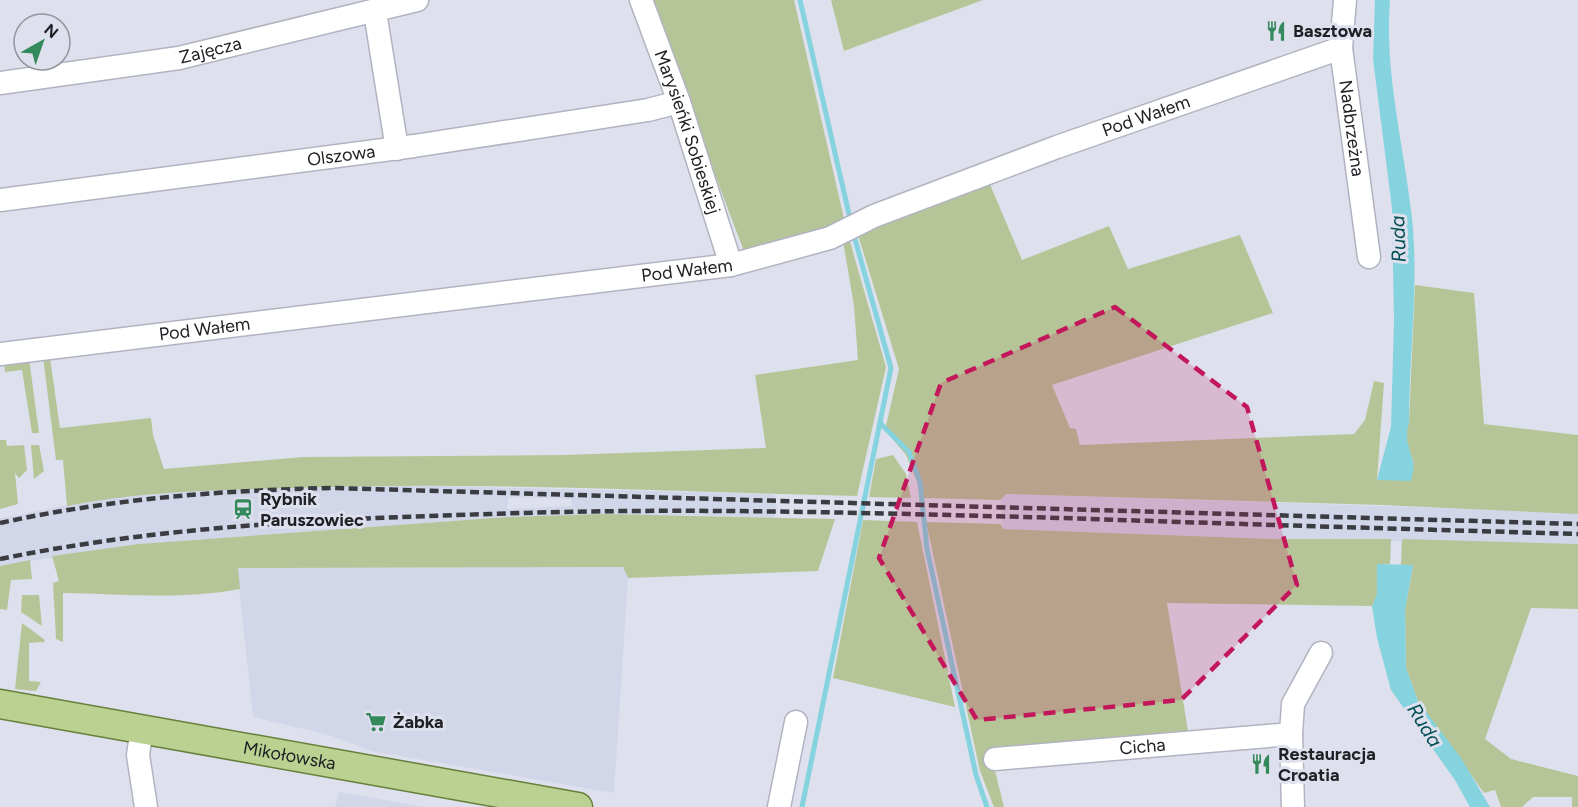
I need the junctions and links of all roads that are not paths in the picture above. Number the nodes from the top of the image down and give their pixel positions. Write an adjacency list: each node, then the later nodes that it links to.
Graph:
1 (417, 0): 4 (street, Zajęcza)
2 (641, 0): 7 (street, Marysieńki Sobieskiej)
3 (1345, 0): 5 (street, Nadbrzeżna)
4 (375, 12): 6 (street, Zajęcza); 8 (street)
5 (1341, 48): 10 (street, Nadbrzeżna); 11 (street, Pod Wałem)
6 (0, 83)
7 (679, 102): 8 (street, Olszowa); 11 (street, Marysieńki Sobieskiej)
8 (397, 149): 9 (street, Olszowa)
9 (0, 200)
10 (1369, 257)
11 (731, 265): 12 (street, Pod Wałem)
12 (0, 354)
13 (1321, 653): 17 (street)
14 (0, 704): 16 (main road, Mikołowska)
15 (796, 722): 21 (street)
16 (142, 729): 19 (street); 20 (main road, Mikołowska)
17 (1291, 734): 18 (street, Cicha); 22 (street)
18 (995, 759)
19 (146, 807)
20 (578, 807)
21 (779, 807)
22 (1293, 807)

